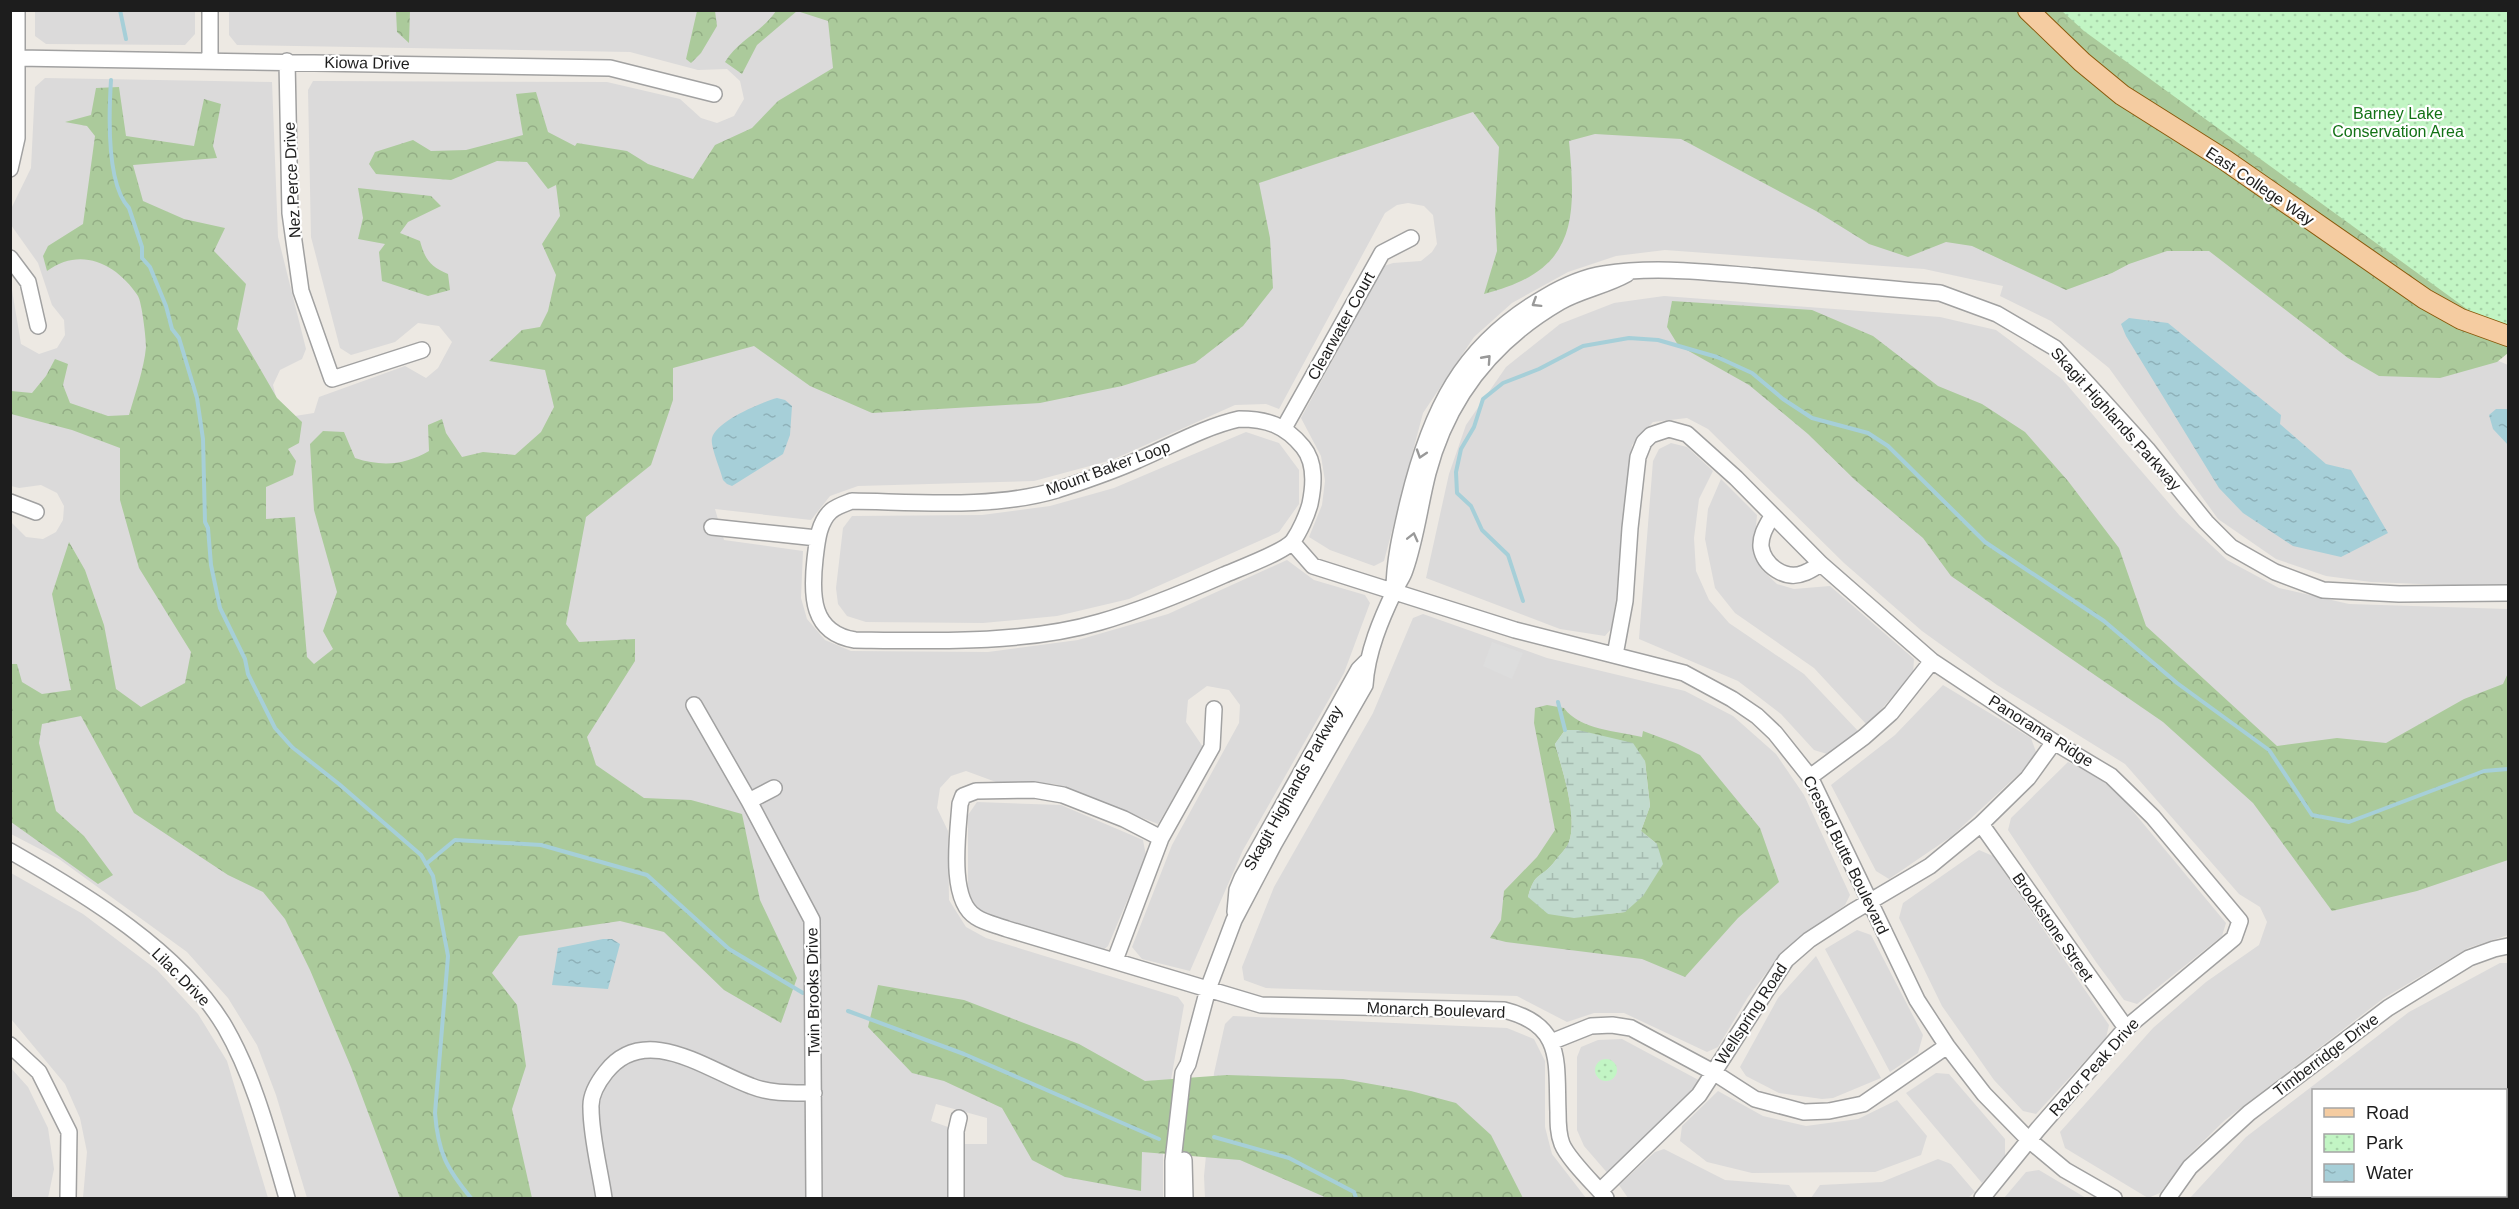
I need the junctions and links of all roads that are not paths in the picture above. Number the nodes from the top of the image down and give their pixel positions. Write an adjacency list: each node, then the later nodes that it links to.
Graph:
1 (17, 10): 4 (street)
2 (210, 10): 5 (street)
3 (2028, 10): 12 (main road, East College Way)
4 (17, 58): 5 (street, Kiowa Drive); 8 (street)
5 (210, 61): 6 (street, Kiowa Drive)
6 (287, 62): 7 (street, Kiowa Drive); 13 (street, Nez Perce Drive)
7 (714, 94)
8 (10, 169)
9 (1411, 238): 14 (street, Clearwater Court)
10 (10, 258): 11 (street)
11 (38, 326)
12 (2508, 336)
13 (422, 350)
14 (1284, 428): 19 (street, Mount Baker Loop); 20 (street, Mount Baker Loop)
15 (10, 502): 16 (street)
16 (36, 512)
17 (1772, 516): 21 (street, Panorama Ridge); 21 (street); 24 (street, Panorama Ridge)
18 (712, 527): 19 (street)
19 (817, 538): 20 (street, Mount Baker Loop)
20 (1292, 542): 22 (street)
21 (1821, 564): 25 (street, Panorama Ridge)
22 (1394, 591): 23 (street, Skagit Highlands Parkway); 24 (street, Crested Butte Boulevard); 39 (street, Skagit Highlands Parkway)
23 (2508, 593)
24 (1615, 655): 29 (street, Crested Butte Boulevard)
25 (1932, 661): 28 (street, Panorama Ridge); 29 (street)
26 (694, 705): 31 (street, Twin Brooks Drive)
27 (1214, 709): 33 (street)
28 (2054, 742): 32 (street, Wellspring Road); 36 (street, Panorama Ridge)
29 (1810, 777): 35 (street, Crested Butte Boulevard)
30 (774, 788): 31 (street)
31 (749, 801): 46 (street, Twin Brooks Drive)
32 (1981, 824): 35 (street, Wellspring Road); 40 (street, Brookstone Street)
33 (1161, 838): 38 (street); 38 (street, Monarch Boulevard)
34 (10, 851): 51 (street, Lilac Drive)
35 (1870, 902): 43 (street, Crested Butte Boulevard); 45 (street, Wellspring Road)
36 (2240, 921): 40 (street, Razor Peak Drive)
37 (2508, 946): 59 (street, Timberridge Drive)
38 (1115, 960): 39 (street, Monarch Boulevard)
39 (1208, 989): 41 (street, Monarch Boulevard); 44 (street, Skagit Highlands Parkway)
40 (2126, 1028): 48 (street, Razor Peak Drive)
41 (1551, 1042): 45 (street); 49 (street)
42 (10, 1045): 50 (street)
43 (1947, 1046): 45 (street); 48 (street, Crested Butte Boulevard)
44 (1188, 1064): 55 (street, Skagit Highlands Parkway); 56 (street, Skagit Highlands Parkway)
45 (1713, 1072): 49 (street, Wellspring Road)
46 (814, 1093): 52 (street); 53 (street, Twin Brooks Drive)
47 (959, 1118): 54 (street)
48 (2029, 1140): 57 (street, Razor Peak Drive); 58 (street, Crested Butte Boulevard)
49 (1603, 1195)
50 (68, 1198)
51 (287, 1198)
52 (604, 1198)
53 (814, 1198)
54 (956, 1198)
55 (1173, 1198)
56 (1185, 1198)
57 (1982, 1198)
58 (2114, 1198)
59 (2168, 1198)

